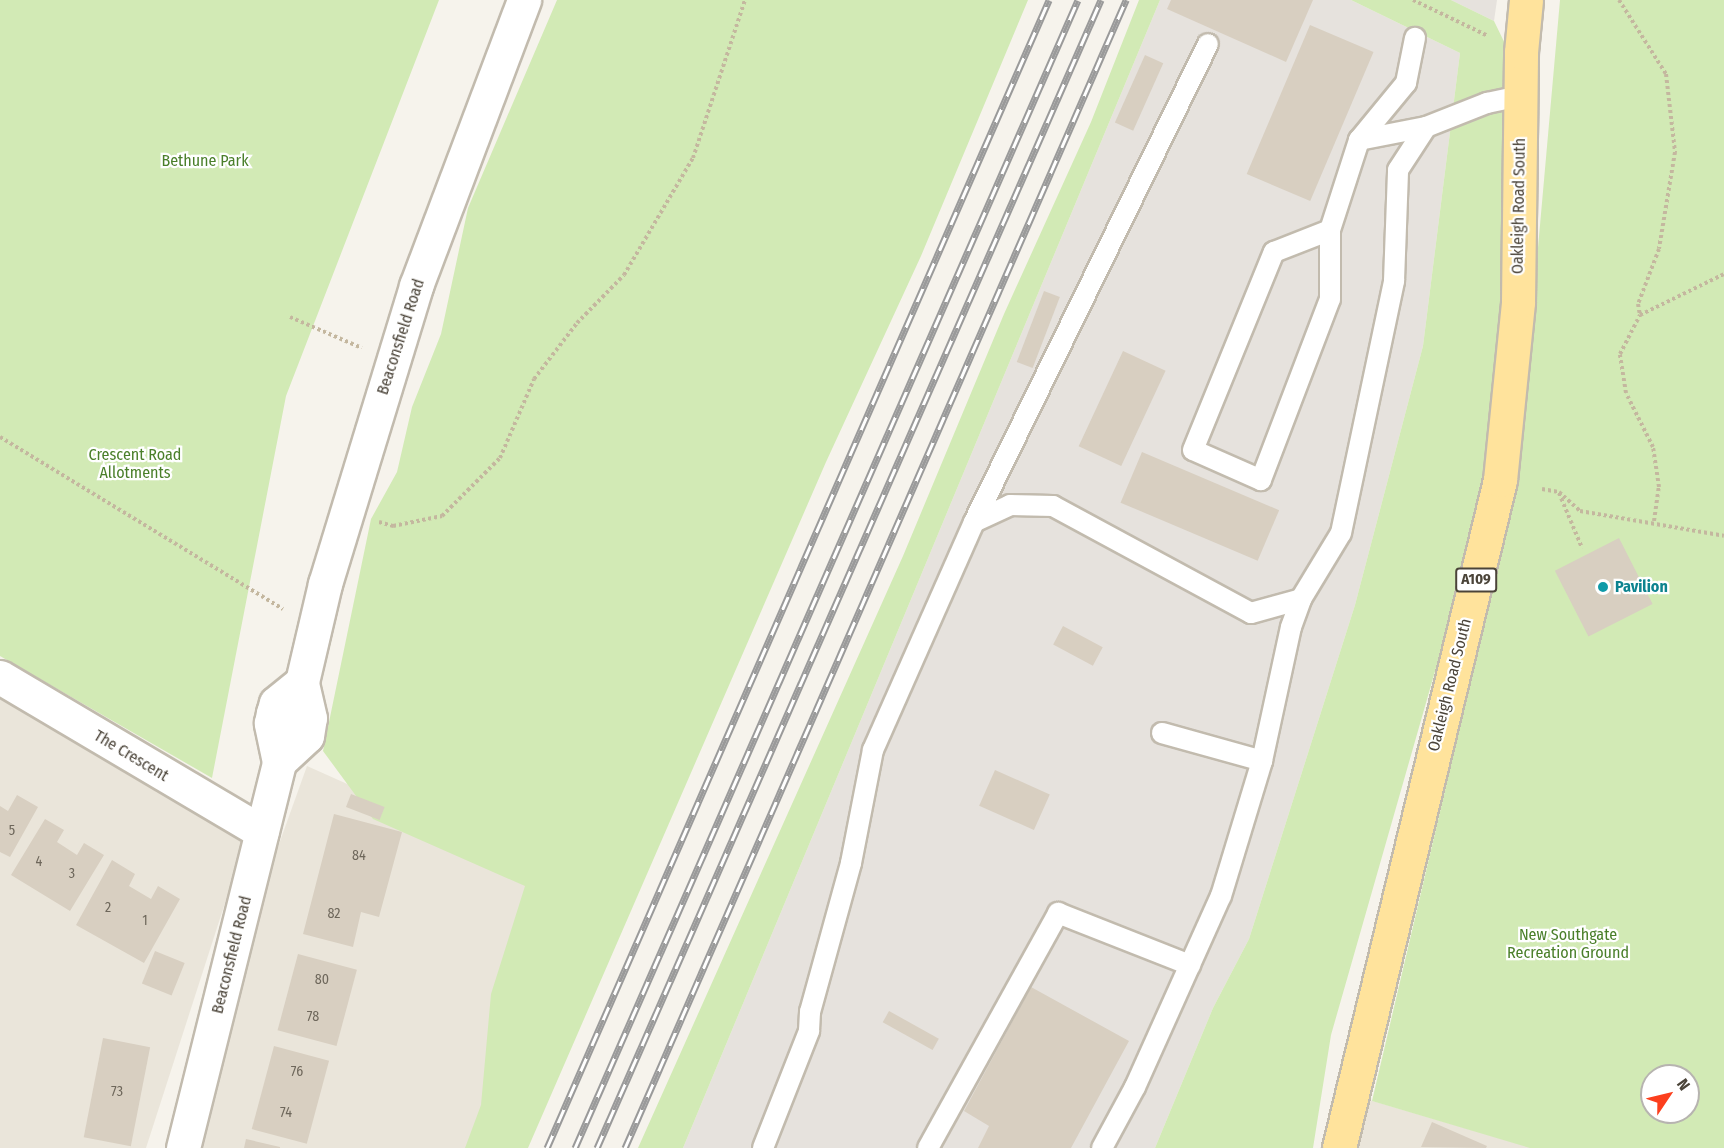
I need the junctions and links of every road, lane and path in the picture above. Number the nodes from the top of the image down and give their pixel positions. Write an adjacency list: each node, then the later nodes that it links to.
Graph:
1 (524, 0): 16 (street, Beaconsfield Road)
2 (746, 0): 20 (path)
3 (1413, 0): 8 (path)
4 (1526, 0): 8 (main road, Oakleigh Road South / A109)
5 (1619, 0): 14 (path)
6 (1415, 38): 11 (lane)
7 (1208, 44): 22 (lane)
8 (1521, 52): 9 (main road, Oakleigh Road South / A109)
9 (1521, 96): 10 (lane); 36 (main road, Oakleigh Road South / A109)
10 (1426, 127): 11 (lane); 26 (lane)
11 (1359, 140): 12 (lane)
12 (1329, 230): 12 (lane)
13 (1724, 274): 14 (path)
14 (1640, 315): 21 (path)
15 (290, 317): 16 (path)
16 (393, 361): 20 (street, Beaconsfield Road)
17 (0, 437): 25 (path)
18 (1542, 489): 19 (path)
19 (1559, 492): 21 (path); 24 (path)
20 (347, 512): 30 (street, Beaconsfield Road)
21 (1654, 521): 23 (path)
22 (974, 522): 26 (lane); 33 (lane)
23 (1724, 536)
24 (1582, 548)
25 (249, 588)
26 (1301, 599): 29 (lane)
27 (0, 677): 30 (street, The Crescent)
28 (1162, 733): 29 (lane)
29 (1262, 761): 31 (lane)
30 (262, 832): 32 (street, Beaconsfield Road)
31 (1190, 965): 34 (lane); 35 (lane)
32 (183, 1148)
33 (763, 1148)
34 (928, 1148)
35 (1102, 1148)
36 (1339, 1148)

